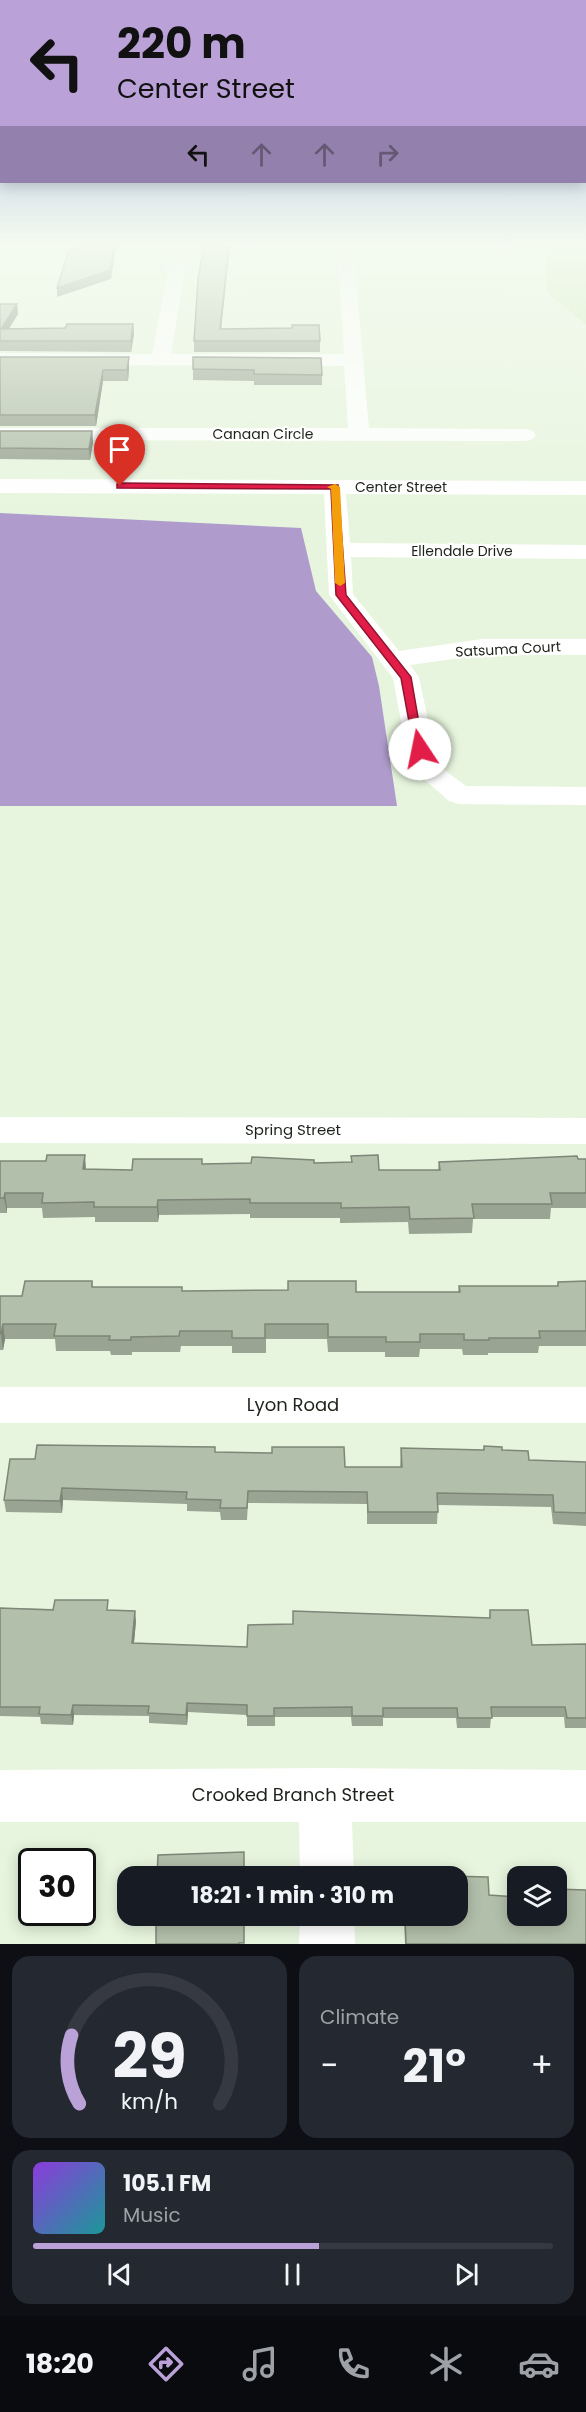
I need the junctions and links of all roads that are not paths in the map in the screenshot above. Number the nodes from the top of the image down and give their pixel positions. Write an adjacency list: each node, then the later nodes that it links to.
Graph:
1 (164, 336): 4 (street)
2 (352, 336): 5 (street)
3 (0, 359): 4 (street)
4 (160, 360): 5 (street)
5 (354, 360): 7 (street)
6 (0, 434): 7 (street, Canaan Circle)
7 (359, 434): 8 (street, Canaan Circle)
8 (526, 435)
9 (0, 486): 10 (street, Center Street)
10 (335, 487): 11 (street, Center Street); 12 (street)
11 (586, 488)
12 (337, 550): 13 (street, Ellendale Drive); 15 (street)
13 (586, 552)
14 (586, 647): 15 (street, Satsuma Court)
15 (394, 659): 16 (street)
16 (586, 796)
17 (0, 1130): 18 (street, Spring Street)
18 (586, 1131)
19 (0, 1405): 20 (street, Lyon Road)
20 (586, 1405)
21 (326, 1794): 22 (street, Crooked Branch Street); 23 (street, Crooked Branch Street); 24 (street)
22 (0, 1796)
23 (586, 1796)
24 (327, 1866)
25 (327, 1926): 26 (street)
26 (327, 1944)

